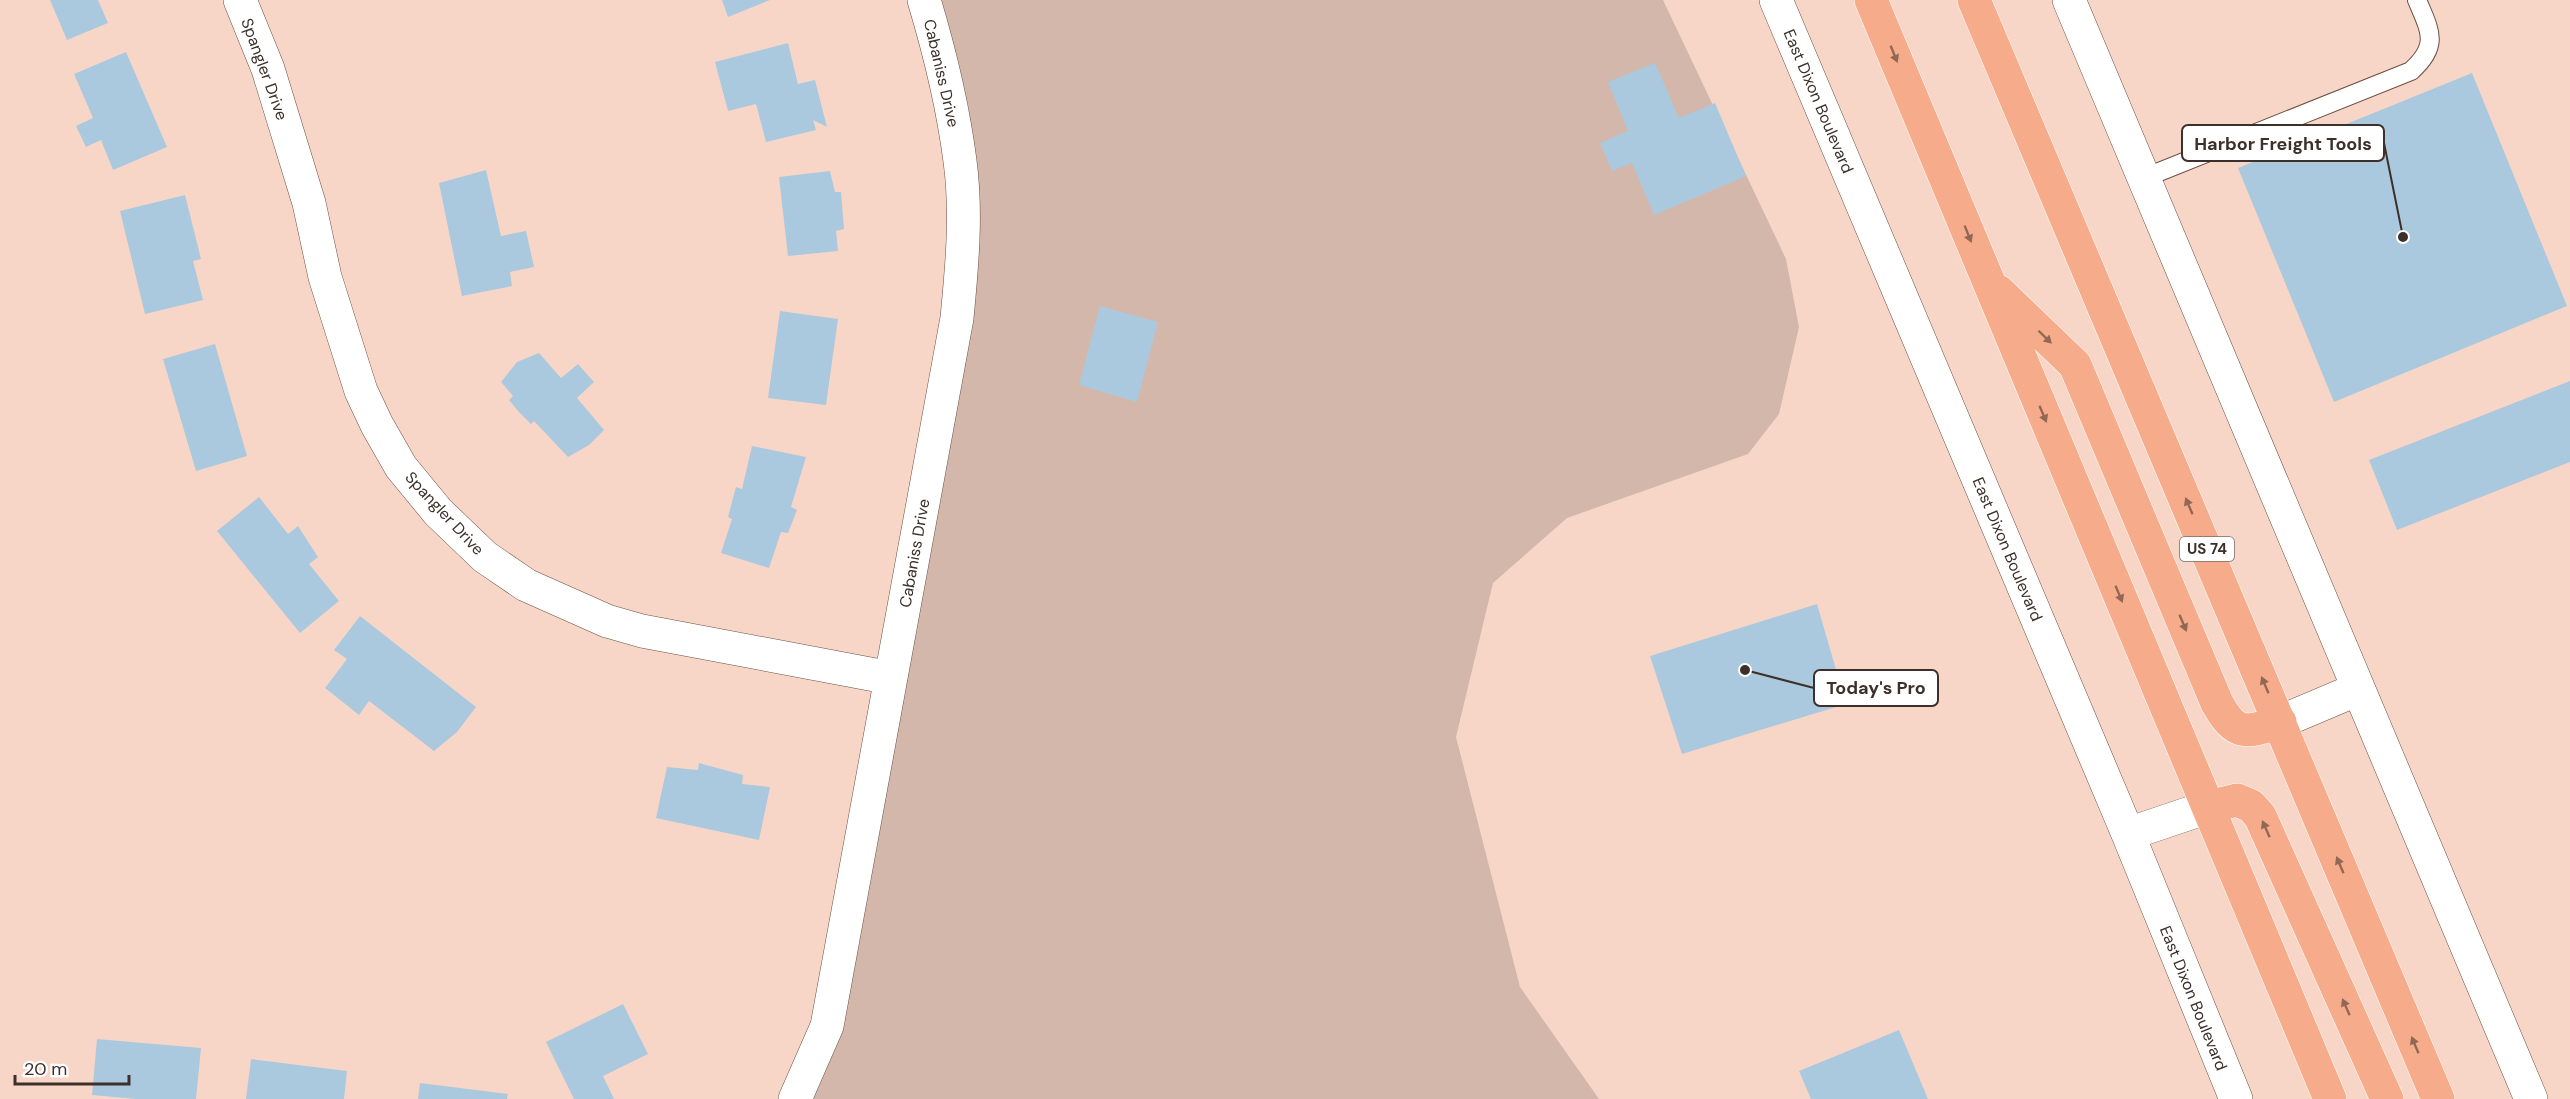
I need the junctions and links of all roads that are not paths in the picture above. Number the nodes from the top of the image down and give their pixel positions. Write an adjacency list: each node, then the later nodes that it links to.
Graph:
1 (240, 0): 10 (street, Spangler Drive)
2 (924, 0): 10 (street, Cabaniss Drive)
3 (1776, 0): 14 (street, East Dixon Boulevard)
4 (1871, 0): 9 (highway, one-way to 9)
5 (1974, 0): 12 (highway, US 74, one-way to 5)
6 (2069, 0): 8 (street)
7 (2417, 0): 8 (lane)
8 (2144, 178): 11 (street)
9 (1988, 281): 12 (highway, one-way to 12); 13 (highway, one-way to 13)
10 (891, 678): 15 (street, Cabaniss Drive)
11 (2358, 689): 12 (street); 20 (street)
12 (2280, 722): 19 (highway, US 74, one-way to 12)
13 (2208, 807): 14 (street); 17 (highway); 18 (highway, one-way to 13)
14 (2128, 834): 16 (street, East Dixon Boulevard)
15 (795, 1099)
16 (2236, 1099)
17 (2330, 1099)
18 (2386, 1099)
19 (2438, 1099)
20 (2531, 1099)

